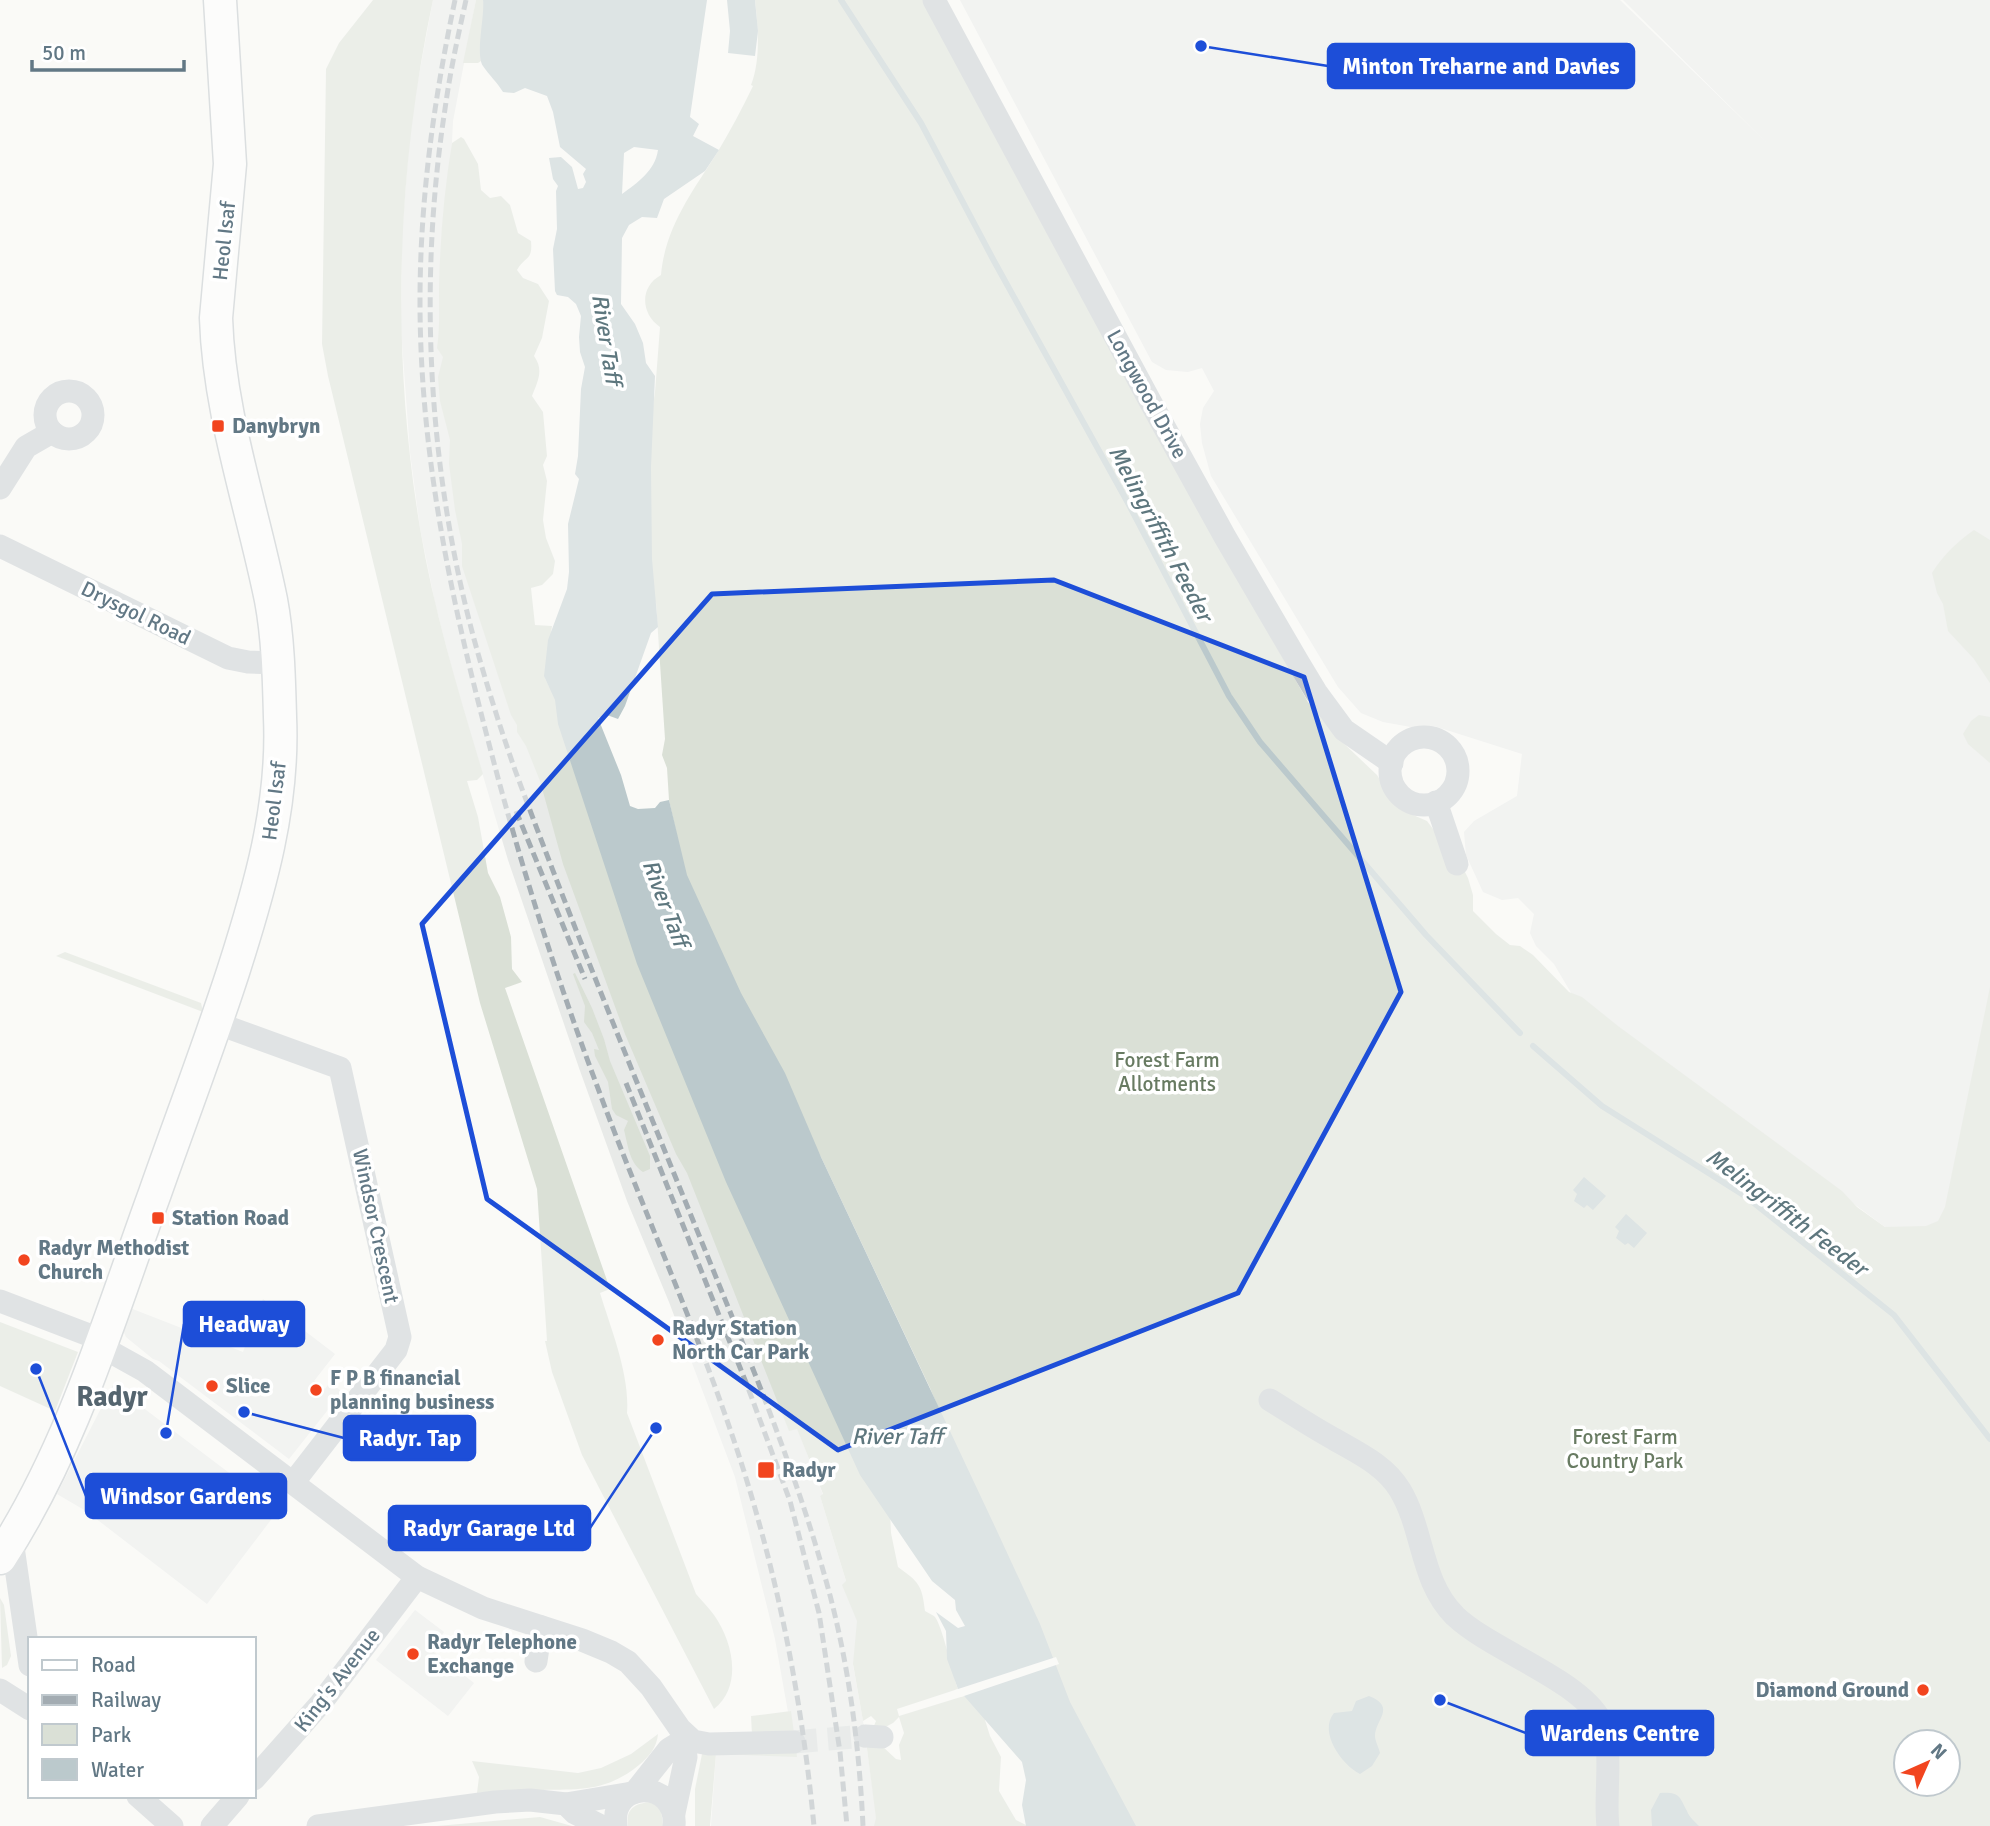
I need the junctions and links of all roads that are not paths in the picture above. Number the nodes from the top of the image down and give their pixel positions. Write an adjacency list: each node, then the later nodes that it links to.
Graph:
1 (220, 0): 6 (main road, Heol Isaf)
2 (934, 0): 7 (street, Longwood Drive)
3 (52, 432): 4 (street)
4 (0, 488)
5 (0, 546): 6 (street, Drysgol Road)
6 (278, 663): 10 (main road, Heol Isaf)
7 (1391, 763): 8 (street); 8 (street)
8 (1436, 802): 9 (street)
9 (1457, 864)
10 (216, 1023): 12 (main road, Heol Isaf); 14 (street, Windsor Crescent)
11 (0, 1301): 12 (street)
12 (101, 1343): 14 (street); 15 (main road, Heol Isaf)
13 (1270, 1400): 35 (street)
14 (293, 1483): 16 (street)
15 (6, 1549): 18 (street)
16 (417, 1577): 17 (street); 24 (street, King's Avenue)
17 (541, 1627): 19 (street); 22 (street)
18 (28, 1654)
19 (536, 1661)
20 (0, 1690): 21 (street)
21 (28, 1708)
22 (685, 1740): 23 (street); 25 (street); 29 (street)
23 (794, 1742)
24 (256, 1777)
25 (633, 1793): 28 (street); 29 (street); 34 (street)
26 (140, 1798): 30 (street)
27 (236, 1798): 31 (street)
28 (566, 1804): 32 (street); 33 (street)
29 (674, 1822)
30 (172, 1826)
31 (212, 1826)
32 (318, 1826)
33 (601, 1826)
34 (616, 1826)
35 (1608, 1826)

